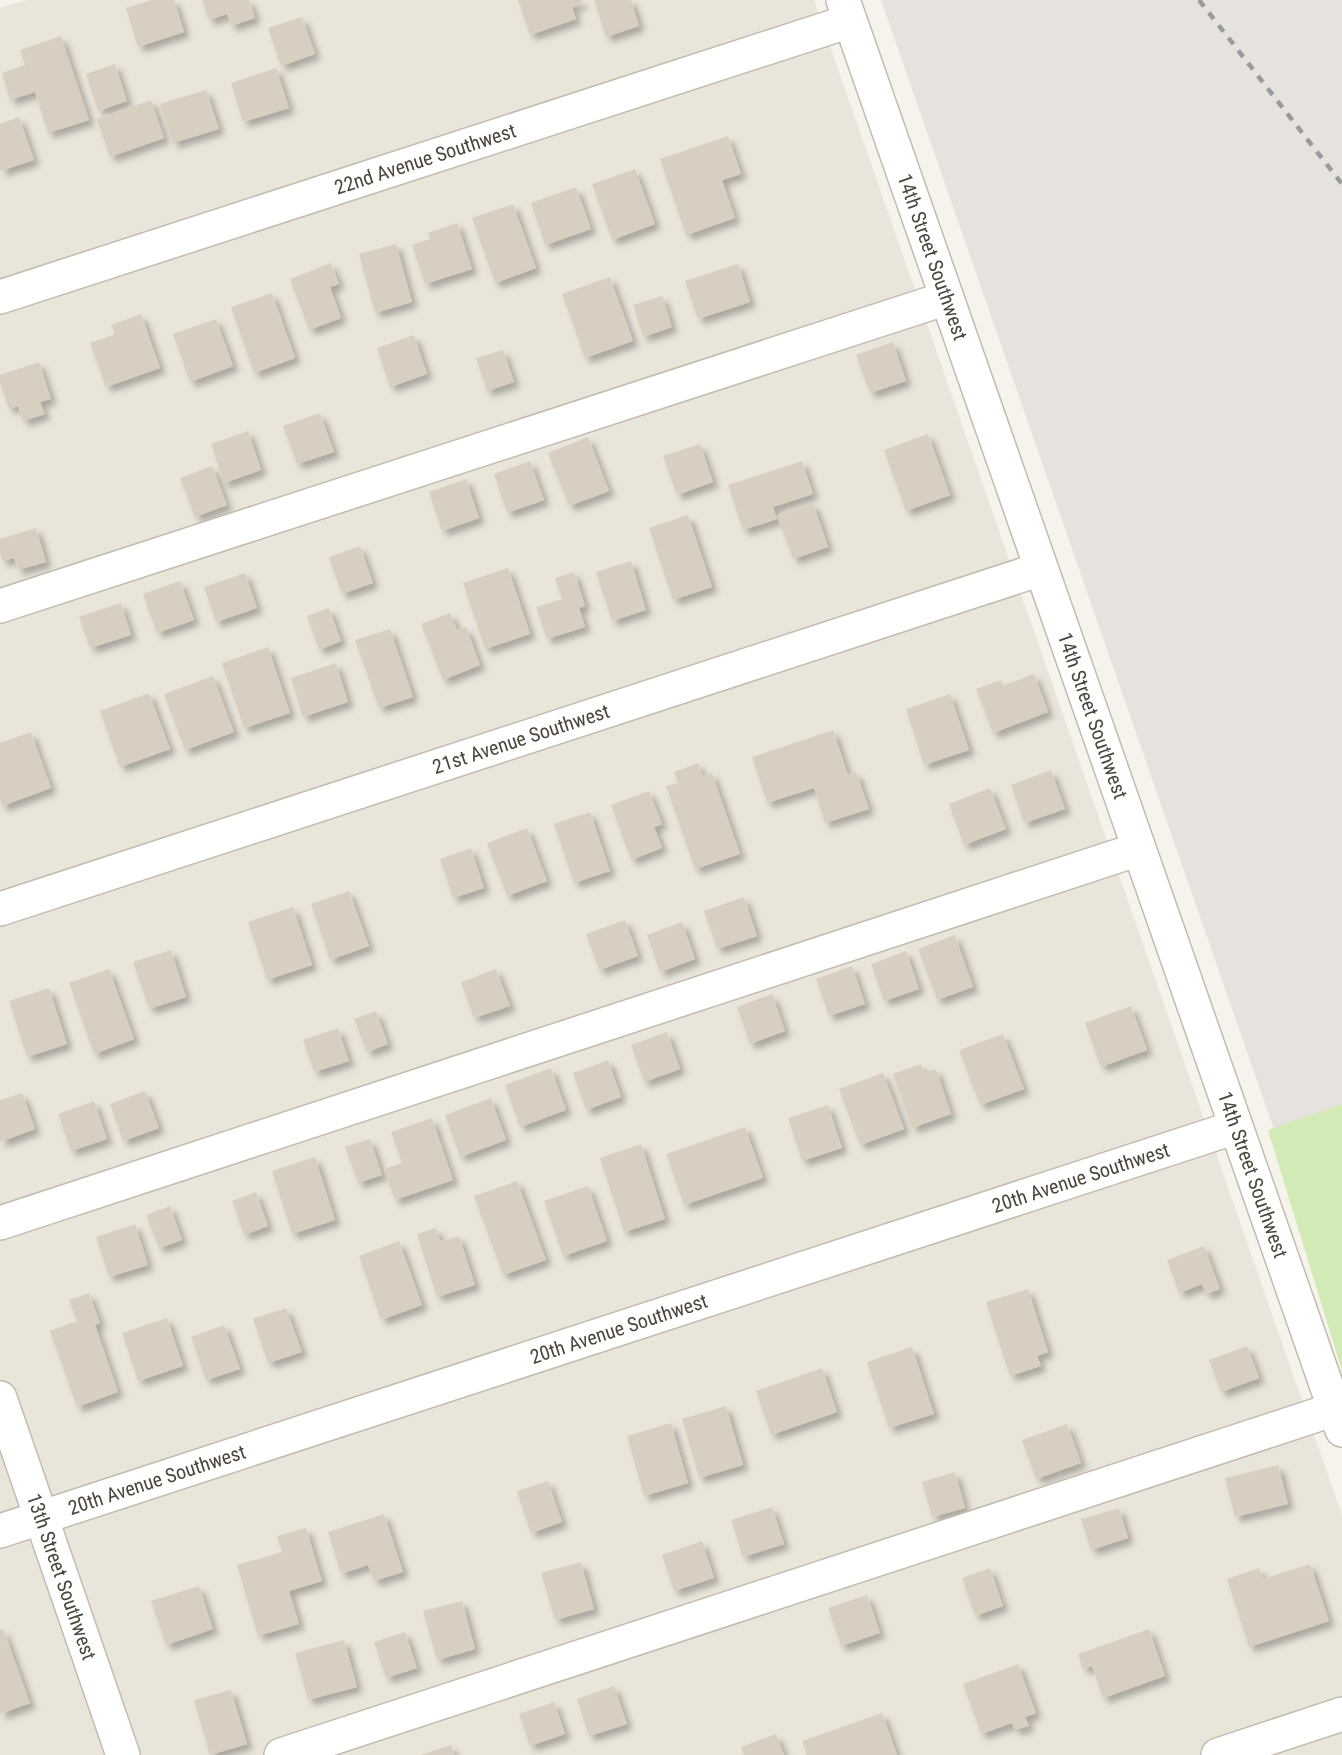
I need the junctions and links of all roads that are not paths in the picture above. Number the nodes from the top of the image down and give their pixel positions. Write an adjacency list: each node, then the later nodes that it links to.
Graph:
1 (846, 11): 2 (street, 22nd Avenue Southwest); 3 (street, 14th Street Southwest)
2 (0, 297)
3 (947, 298): 4 (street, 14th Street Southwest); 5 (street)
4 (1041, 569): 6 (street, 14th Street Southwest); 7 (street, 21st Avenue Southwest)
5 (0, 606)
6 (1139, 849): 8 (street, 14th Street Southwest); 9 (street)
7 (0, 909)
8 (1236, 1127): 11 (street, 14th Street Southwest); 12 (street, 20th Avenue Southwest)
9 (0, 1223)
10 (0, 1398): 12 (street, 13th Street Southwest)
11 (1338, 1419): 16 (street)
12 (41, 1518): 13 (street, 20th Avenue Southwest); 15 (street, 13th Street Southwest)
13 (0, 1531)
14 (1342, 1714): 17 (street)
15 (123, 1755)
16 (281, 1755)
17 (1218, 1755)

